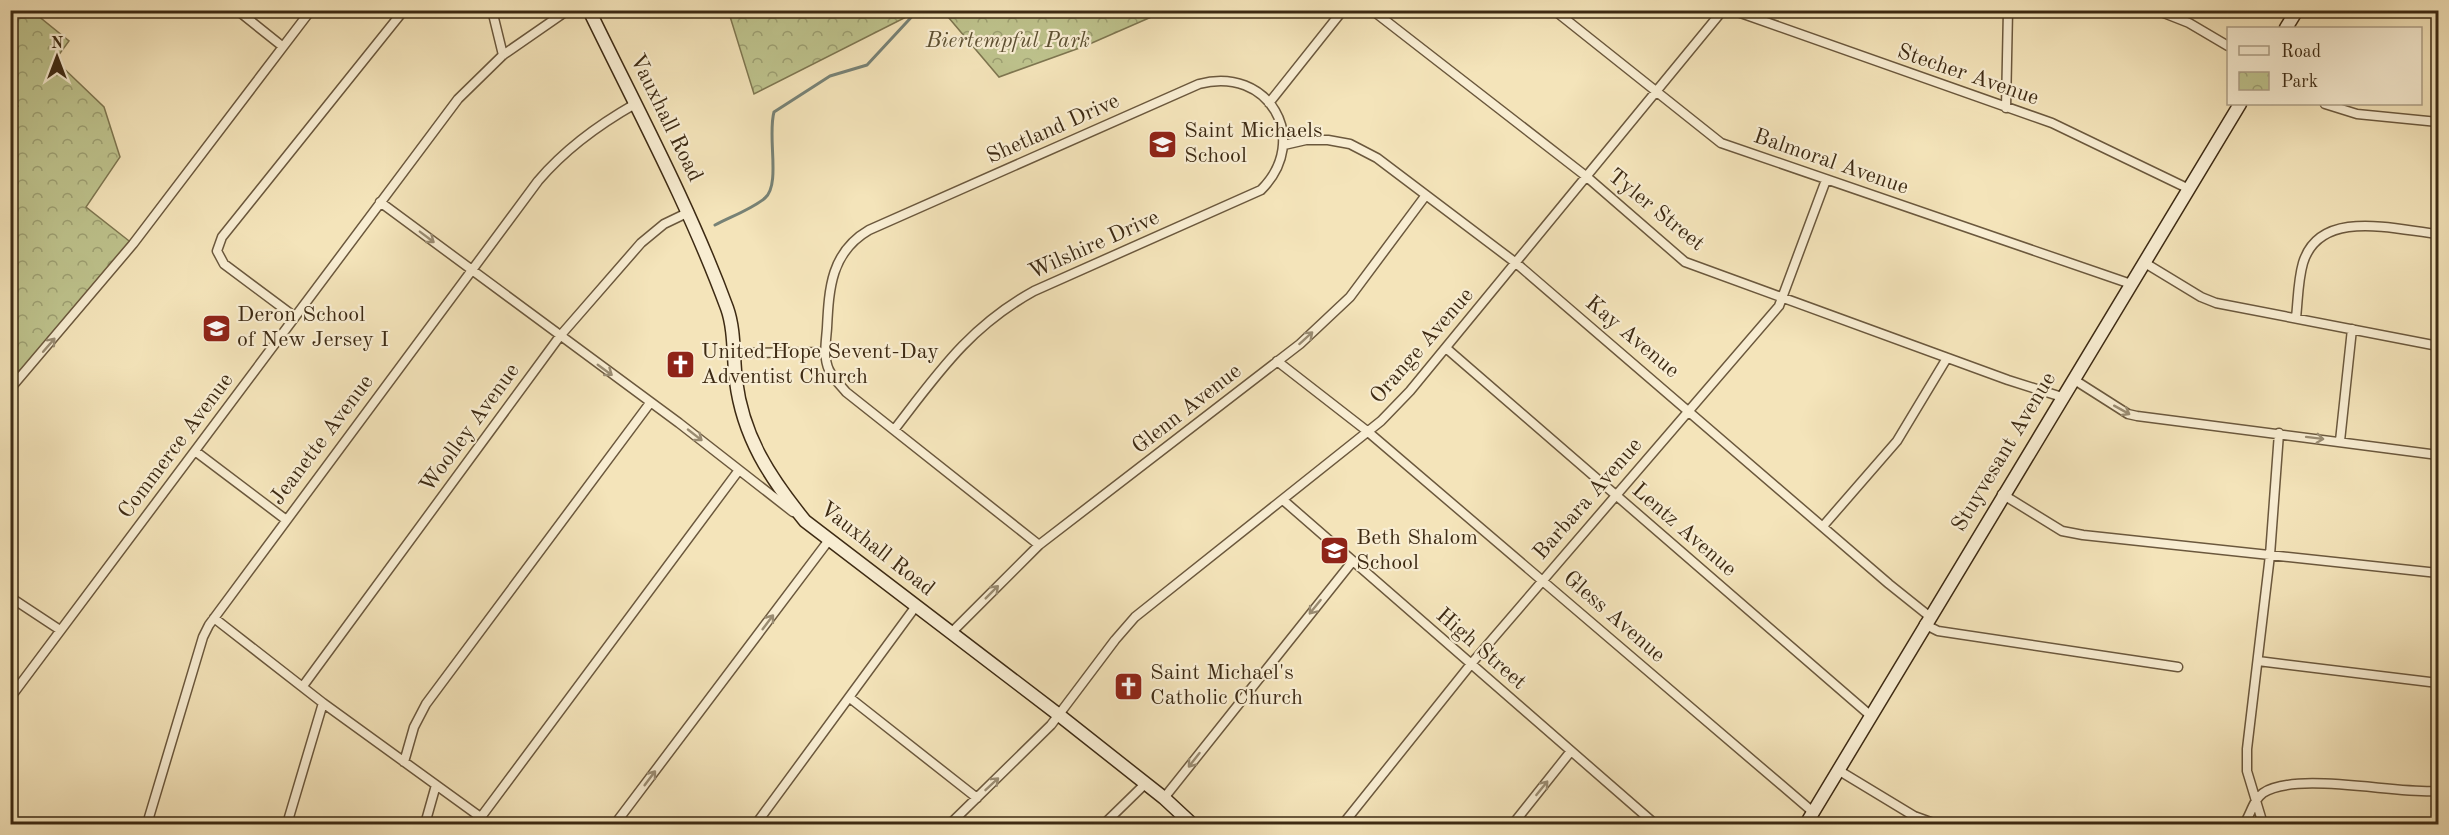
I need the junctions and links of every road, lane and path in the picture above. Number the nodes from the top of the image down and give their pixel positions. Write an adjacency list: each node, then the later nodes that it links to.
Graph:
1 (237, 10): 17 (street)
2 (311, 10): 17 (street)
3 (404, 10): 39 (street)
4 (492, 10): 18 (street)
5 (567, 10): 18 (street, Commerce Avenue)
6 (589, 10): 21 (street, Vauxhall Road)
7 (1343, 10): 20 (street)
8 (1372, 10): 27 (street, Tyler Street)
9 (1554, 10): 19 (street, Balmoral Avenue)
10 (1723, 10): 19 (street, Orange Avenue)
11 (1732, 10): 24 (street, Stecher Avenue)
12 (2008, 10): 24 (street)
13 (2156, 10): 16 (street)
14 (2297, 10): 15 (street)
15 (2287, 27)
16 (2227, 45)
17 (282, 46): 50 (street, one-way to 17)
18 (503, 55): 31 (street, Commerce Avenue)
19 (1657, 90): 27 (street, Orange Avenue); 28 (street, Balmoral Avenue)
20 (1269, 102): 26 (street); 45 (street, Shetland Drive)
21 (635, 104): 32 (street, Vauxhall Road); 36 (street, Jeanette Avenue)
22 (2239, 105): 29 (street, Stuyvesant Avenue)
23 (2328, 105): 25 (street)
24 (2006, 108): 29 (street, Stecher Avenue)
25 (2439, 122)
26 (1284, 145): 30 (street, Kay Avenue); 54 (street, Wilshire Drive)
27 (1587, 177): 35 (street, Orange Avenue); 38 (street, Tyler Street)
28 (1826, 180): 37 (street, Balmoral Avenue); 38 (street, Barbara Avenue)
29 (2187, 188): 34 (street, Stuyvesant Avenue)
30 (1426, 195): 35 (street, Kay Avenue); 48 (street, Glenn Avenue, one-way to 30)
31 (380, 202): 36 (street, one-way to 36); 39 (street, Commerce Avenue)
32 (689, 212): 42 (street, Woolley Avenue); 46 (street, Vauxhall Road)
33 (2439, 234): 40 (street)
34 (2145, 262): 37 (street, Stuyvesant Avenue); 40 (street)
35 (1516, 263): 44 (street, Orange Avenue); 53 (street, Kay Avenue)
36 (471, 270): 42 (street); 64 (street, Jeanette Avenue)
37 (2131, 284): 49 (street, Stuyvesant Avenue)
38 (1784, 297): 47 (street, Tyler Street); 53 (street, Barbara Avenue)
39 (295, 317): 58 (street, Commerce Avenue)
40 (2296, 318): 41 (street)
41 (2352, 329): 43 (street); 57 (street)
42 (560, 336): 52 (street, one-way to 52); 83 (street, Woolley Avenue)
43 (2439, 346)
44 (1446, 348): 55 (street, Orange Avenue); 62 (street, Lentz Avenue)
45 (825, 352): 46 (street); 54 (street)
46 (733, 353): 65 (street, Vauxhall Road)
47 (1947, 358): 51 (street, Tyler Street); 66 (street)
48 (1277, 361): 55 (street, Gless Avenue); 68 (street, Glenn Avenue)
49 (2073, 379): 51 (street, Stuyvesant Avenue); 56 (street, one-way to 56)
50 (10, 389)
51 (2062, 396): 61 (street, Stuyvesant Avenue)
52 (650, 403): 60 (street, one-way to 60); 90 (street)
53 (1689, 410): 62 (street, Barbara Avenue); 66 (street, Kay Avenue)
54 (894, 430): 68 (street)
55 (1367, 430): 63 (street, Orange Avenue); 72 (street, Gless Avenue)
56 (2279, 434): 57 (street, one-way to 57); 69 (street)
57 (2340, 441): 59 (street)
58 (195, 450): 64 (street); 77 (street, Commerce Avenue)
59 (2439, 455)
60 (739, 470): 65 (street); 99 (street)
61 (2002, 494): 69 (street); 76 (street, Stuyvesant Avenue)
62 (1615, 495): 72 (street, Barbara Avenue); 88 (street, Lentz Avenue)
63 (1283, 500): 70 (street, High Street); 87 (street, Orange Avenue)
64 (285, 519): 75 (street, Jeanette Avenue)
65 (806, 521): 67 (street, Vauxhall Road)
66 (1824, 525): 76 (street, Kay Avenue)
67 (830, 540): 74 (street, Vauxhall Road); 104 (street, one-way to 67)
68 (1040, 545): 78 (street, Glenn Avenue, one-way to 68)
69 (2270, 555): 71 (street); 79 (street)
70 (1352, 562): 80 (street, High Street); 96 (street, one-way to 96)
71 (2439, 573)
72 (1543, 579): 80 (street, Barbara Avenue); 98 (street, Gless Avenue)
73 (10, 597): 77 (street)
74 (916, 606): 78 (street, Vauxhall Road); 85 (street)
75 (214, 618): 83 (street); 100 (street, Jeanette Avenue)
76 (1927, 620): 81 (street); 88 (street, Stuyvesant Avenue)
77 (60, 630): 84 (street, Commerce Avenue)
78 (951, 633): 87 (street, Vauxhall Road)
79 (2258, 661): 82 (street); 97 (street)
80 (1471, 664): 89 (street, High Street); 109 (street, Barbara Avenue)
81 (2178, 667)
82 (2439, 683)
83 (303, 686): 86 (street)
84 (10, 698)
85 (850, 698): 95 (street); 105 (street)
86 (323, 703): 90 (street); 101 (street)
87 (1059, 715): 92 (street, Vauxhall Road); 95 (street, Orange Avenue, one-way to 87)
88 (1871, 716): 91 (street, Stuyvesant Avenue)
89 (1571, 751): 110 (street, one-way to 89); 111 (street, High Street)
90 (404, 762): 93 (street)
91 (1838, 770): 98 (street, Stuyvesant Avenue); 113 (street)
92 (1144, 784): 96 (street, Vauxhall Road); 107 (street)
93 (436, 786): 99 (street); 102 (street)
94 (2439, 791): 97 (street)
95 (977, 798): 106 (street, Orange Avenue)
96 (1164, 798): 108 (street, Vauxhall Road)
97 (2255, 801): 114 (street); 115 (street)
98 (1813, 812): 112 (street, Stuyvesant Avenue)
99 (481, 817): 103 (street)
100 (147, 825)
101 (287, 825)
102 (425, 825)
103 (490, 825)
104 (615, 825)
105 (756, 825)
106 (950, 825)
107 (1104, 825)
108 (1192, 825)
109 (1343, 825)
110 (1513, 825)
111 (1655, 825)
112 (1806, 825)
113 (1936, 825)
114 (2244, 825)
115 (2263, 825)

